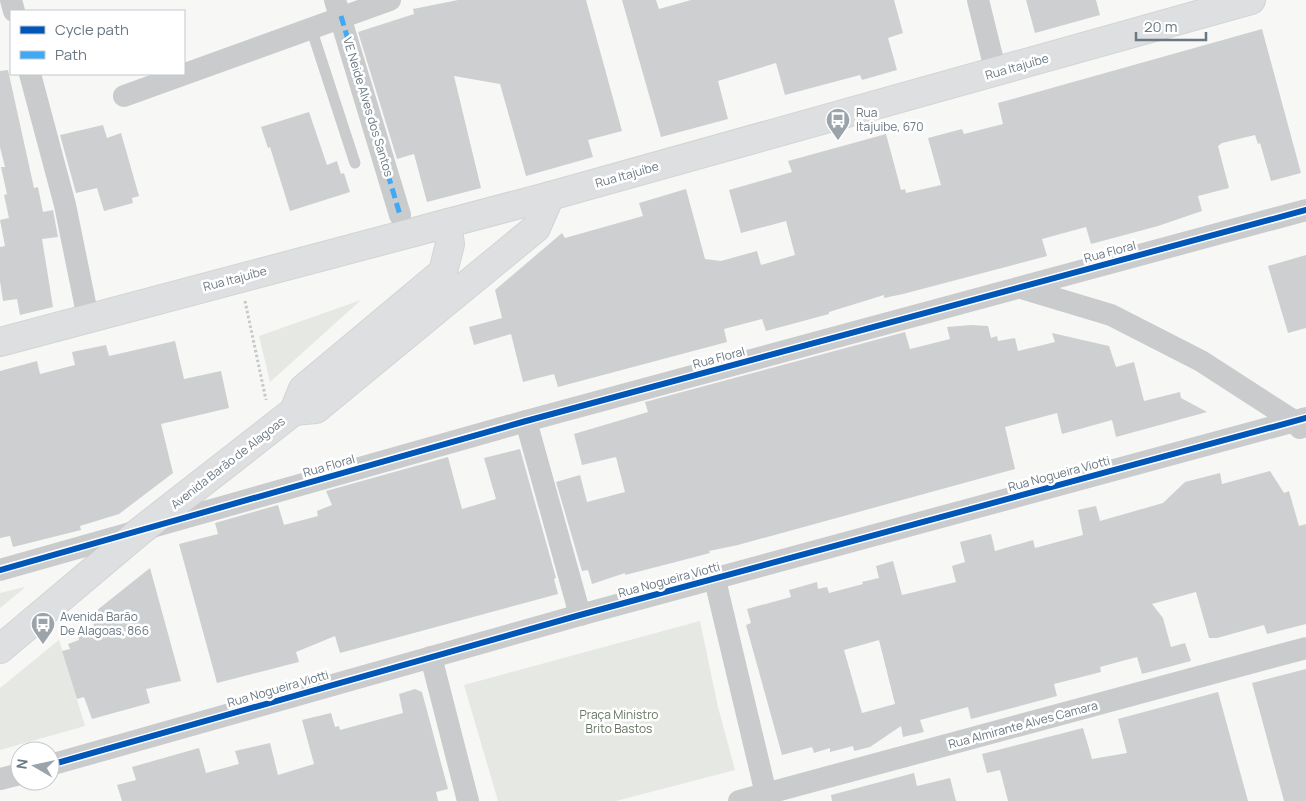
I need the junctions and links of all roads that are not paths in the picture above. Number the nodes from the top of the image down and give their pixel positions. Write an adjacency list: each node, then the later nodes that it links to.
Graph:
1 (390, 0): 4 (street)
2 (978, 0): 6 (street)
3 (1251, 0): 6 (main road, Rua Itajuíbe)
4 (338, 8): 5 (street); 14 (street, VE Neide Alves dos Santos)
5 (311, 28): 7 (street); 11 (lane)
6 (996, 73): 12 (main road, Rua Itajuíbe)
7 (185, 74)
8 (30, 75): 17 (street)
9 (182, 75): 10 (street)
10 (124, 96)
11 (356, 162)
12 (550, 196): 15 (main road, Rua Itajuíbe); 19 (main road, Avenida Barão de Alagoas)
13 (1306, 210): 16 (street, Rua Floral)
14 (400, 215)
15 (447, 223): 17 (main road, Rua Itajuíbe); 19 (main road, Avenida Barão de Alagoas)
16 (1021, 288): 20 (street, Rua Floral); 21 (street)
17 (88, 318): 18 (main road, Rua Itajuíbe)
18 (0, 342)
19 (294, 411): 22 (main road, Avenida Barão de Alagoas)
20 (526, 421): 22 (street, Rua Floral); 25 (street)
21 (1302, 425): 24 (street, Rua Nogueira Viotti)
22 (139, 532): 23 (street, Rua Floral); 27 (main road, Avenida Barão de Alagoas)
23 (0, 570)
24 (715, 580): 25 (street, Rua Nogueira Viotti); 30 (street)
25 (580, 615): 28 (street, Rua Nogueira Viotti)
26 (1306, 648): 30 (street, Rua Almirante Alves Camara)
27 (0, 649)
28 (431, 657): 29 (street, Rua Nogueira Viotti); 31 (street)
29 (60, 762)
30 (766, 794): 32 (street, Rua Almirante Alves Camara)
31 (468, 801)
32 (739, 801)

